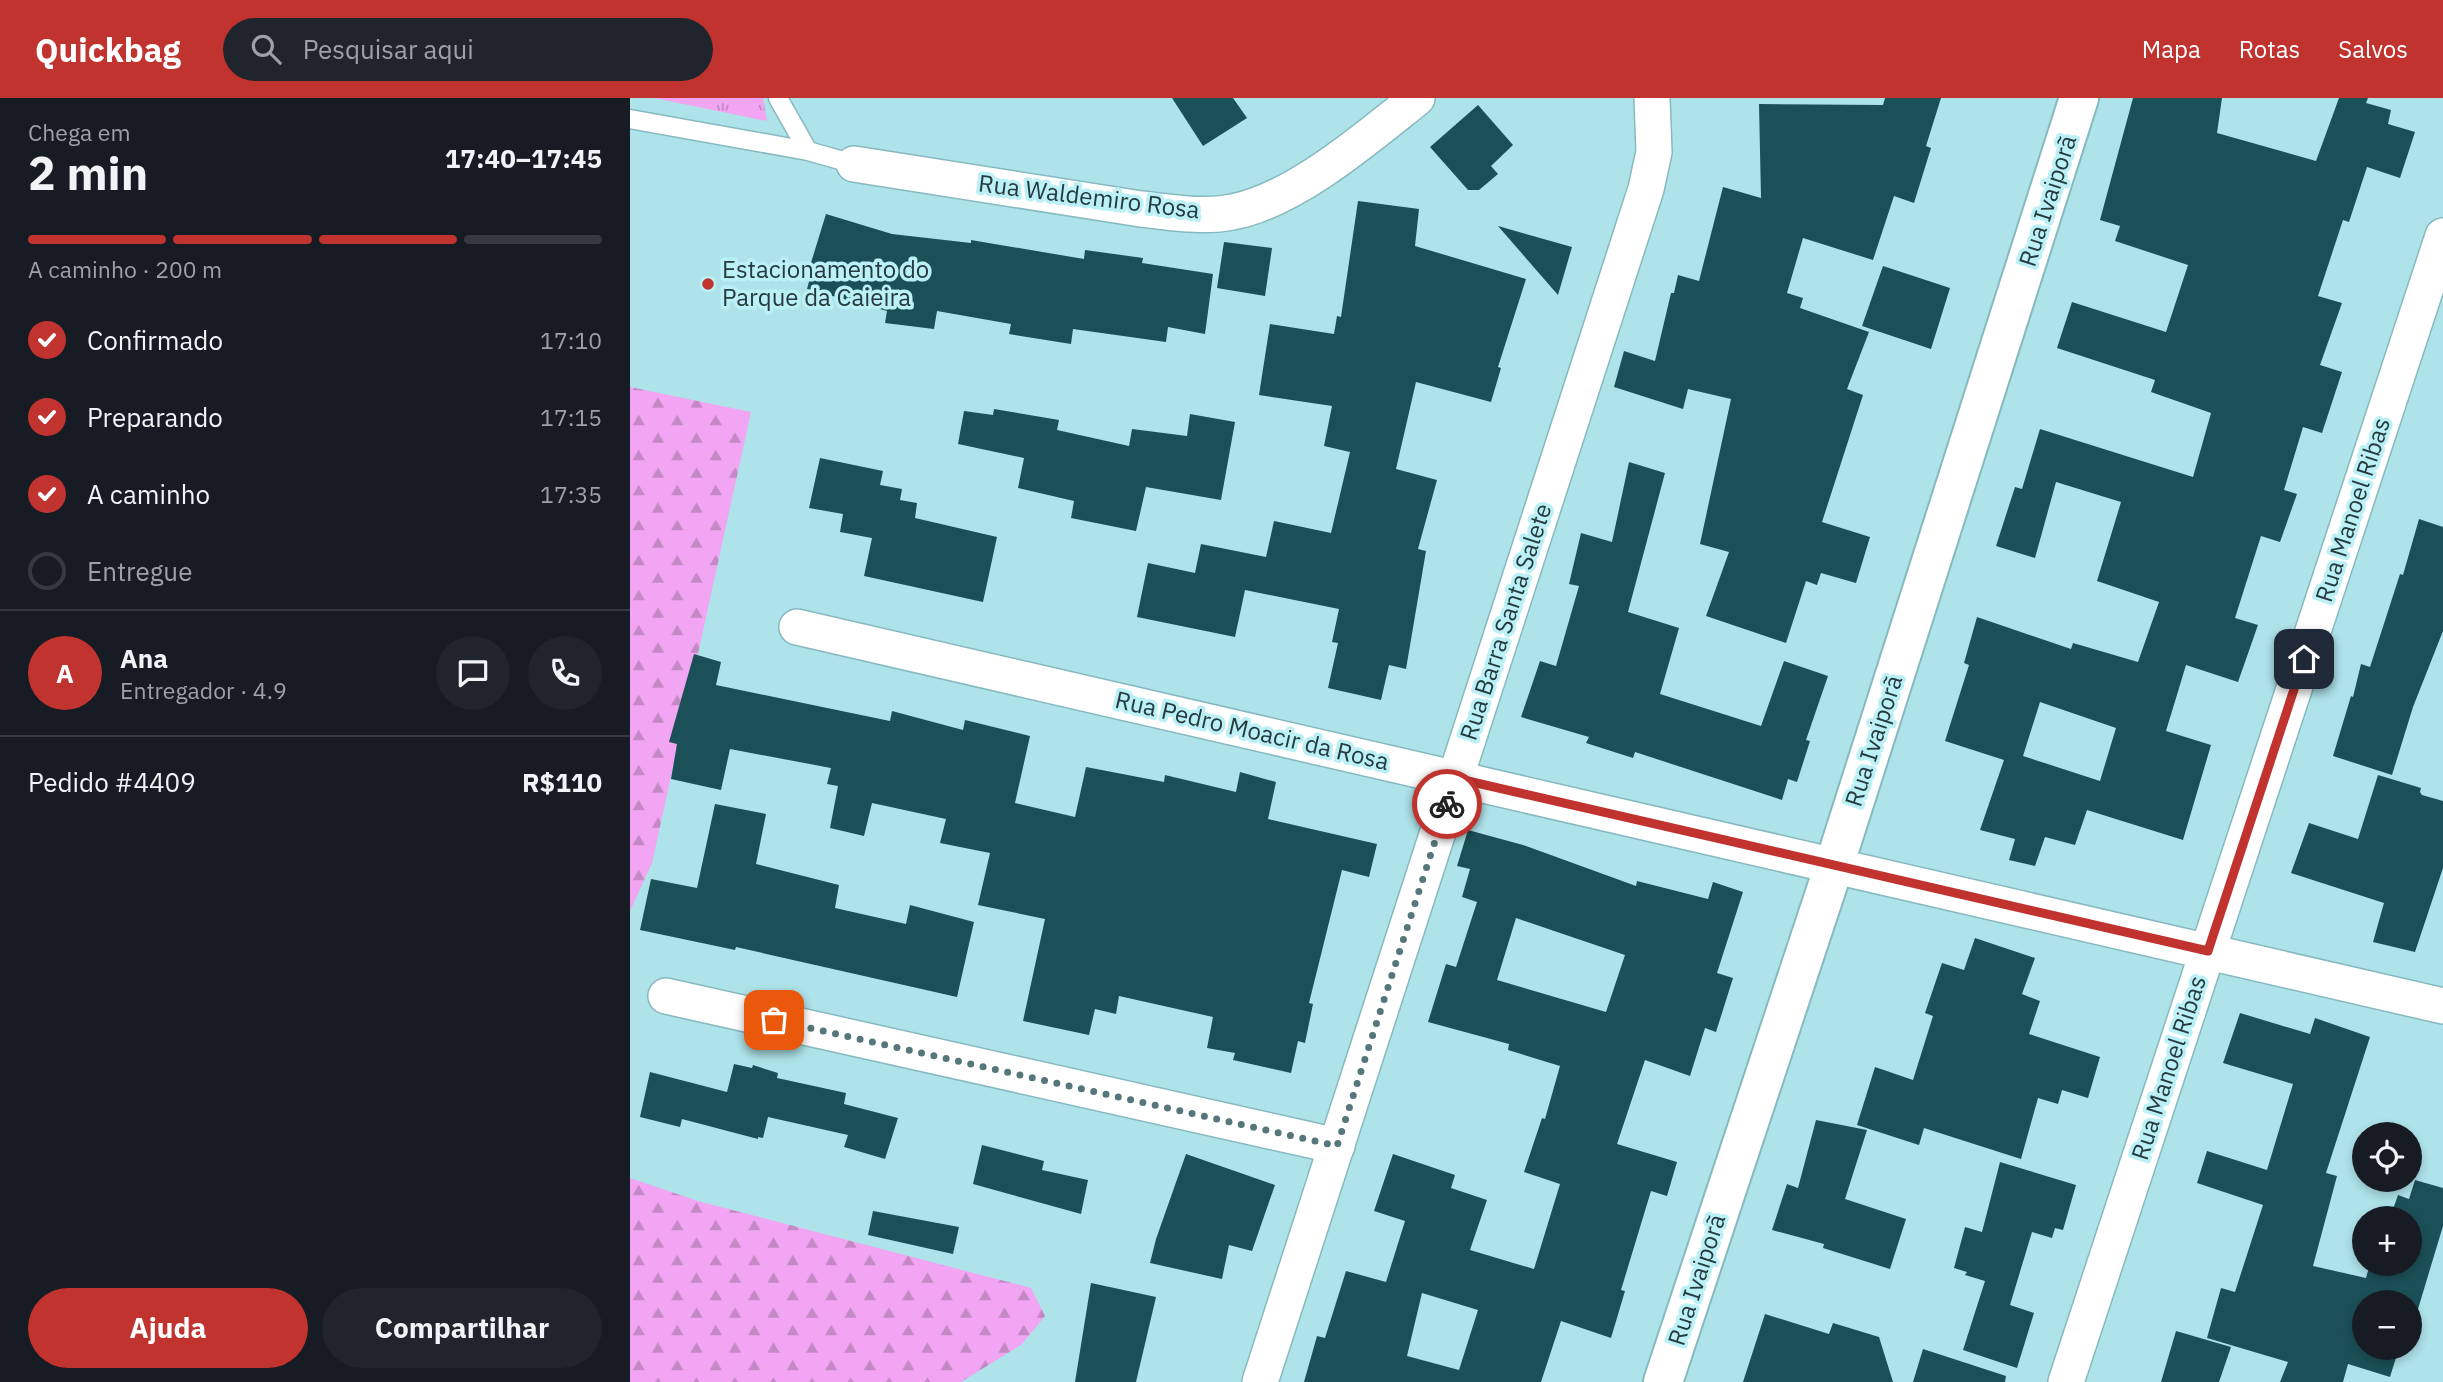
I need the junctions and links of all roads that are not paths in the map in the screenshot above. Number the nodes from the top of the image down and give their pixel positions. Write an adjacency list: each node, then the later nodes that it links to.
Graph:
1 (778, 98): 6 (lane)
2 (1417, 98): 7 (street, Rua Waldemiro Rosa)
3 (1651, 98): 10 (street, Rua Barra Santa Salete)
4 (2079, 98): 11 (street, Rua Ivaiporã)
5 (630, 119): 6 (lane)
6 (808, 151): 7 (lane)
7 (854, 164)
8 (2443, 236): 12 (street, Rua Manoel Ribas)
9 (797, 626): 10 (street, Rua Pedro Moacir da Rosa)
10 (1455, 778): 11 (street, Rua Pedro Moacir da Rosa); 15 (street, Rua Barra Santa Salete)
11 (1834, 866): 12 (street, Rua Pedro Moacir da Rosa); 17 (street, Rua Ivaiporã)
12 (2208, 951): 14 (street, Rua Pedro Moacir da Rosa); 18 (street, Rua Manoel Ribas)
13 (666, 996): 15 (street)
14 (2443, 1006)
15 (1337, 1146): 16 (street, Rua Barra Santa Salete)
16 (1260, 1382)
17 (1663, 1382)
18 (2066, 1382)

